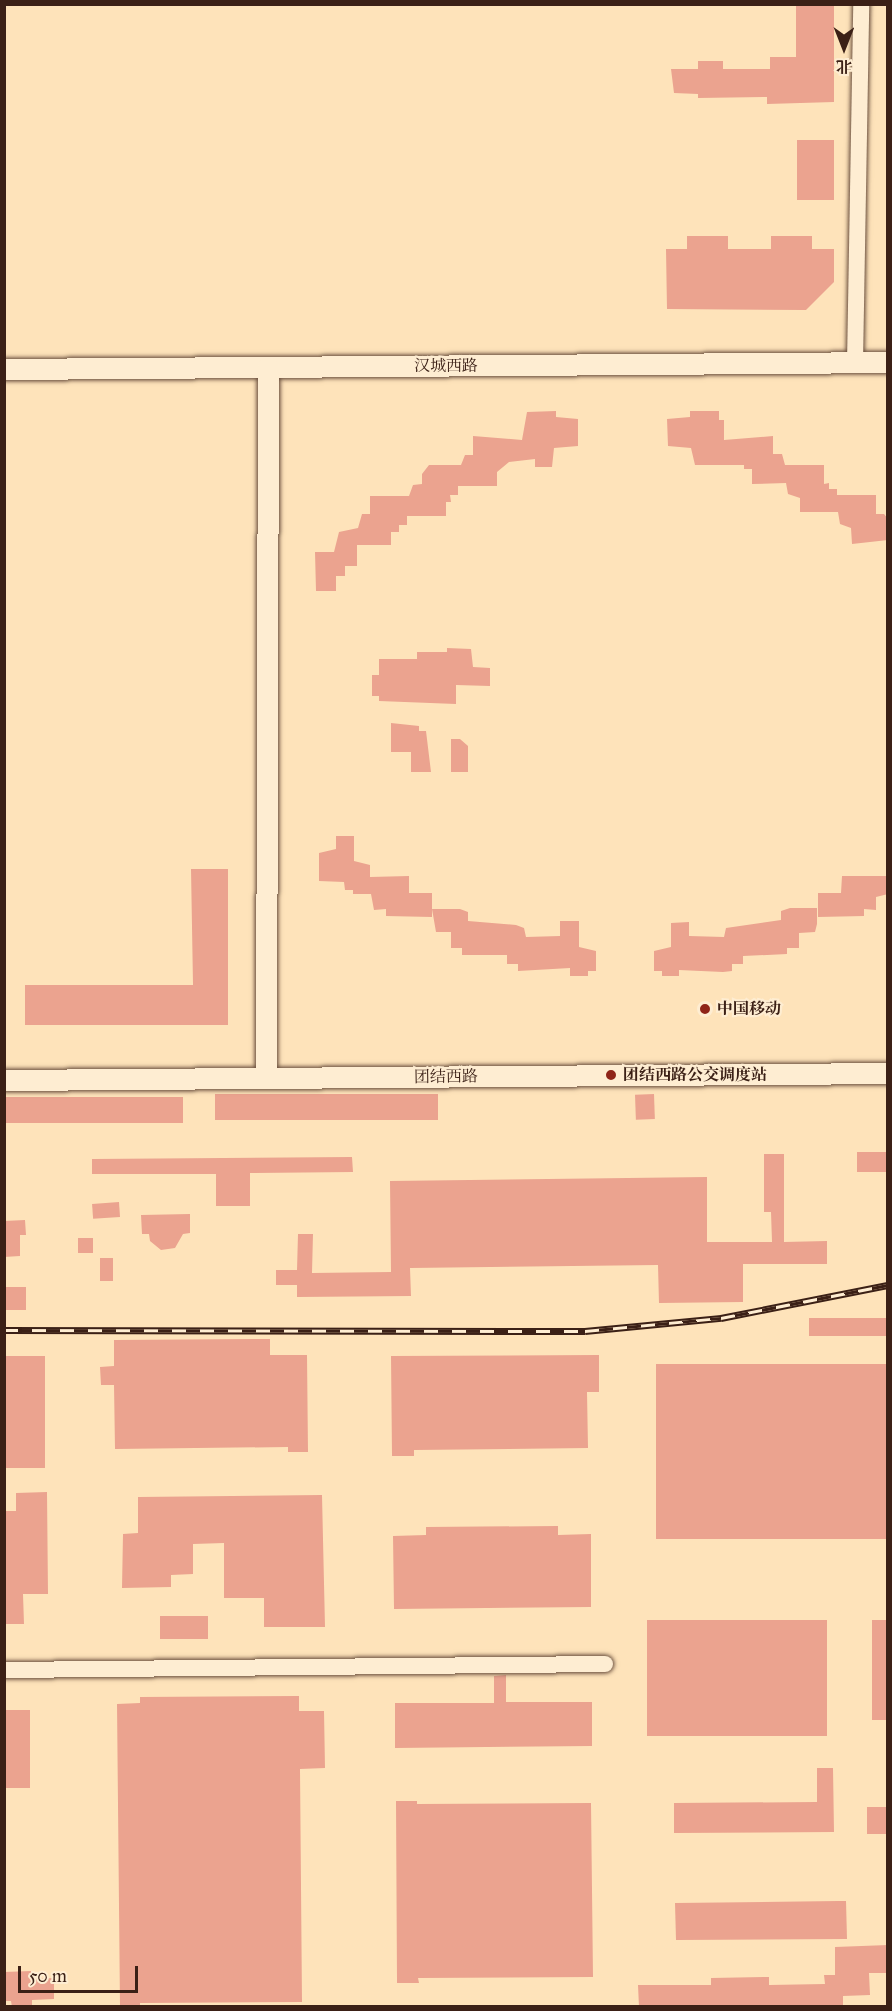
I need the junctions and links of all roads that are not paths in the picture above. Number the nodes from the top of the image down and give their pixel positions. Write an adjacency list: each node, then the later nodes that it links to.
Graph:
1 (861, 4): 3 (street)
2 (888, 362): 3 (street, 汉城西路)
3 (855, 363): 4 (street, 汉城西路)
4 (268, 367): 5 (street, 汉城西路); 7 (street)
5 (4, 369)
6 (888, 1073): 7 (street, 团结西路)
7 (266, 1078): 8 (street, 团结西路)
8 (4, 1080)
9 (605, 1664): 10 (street)
10 (4, 1670)

